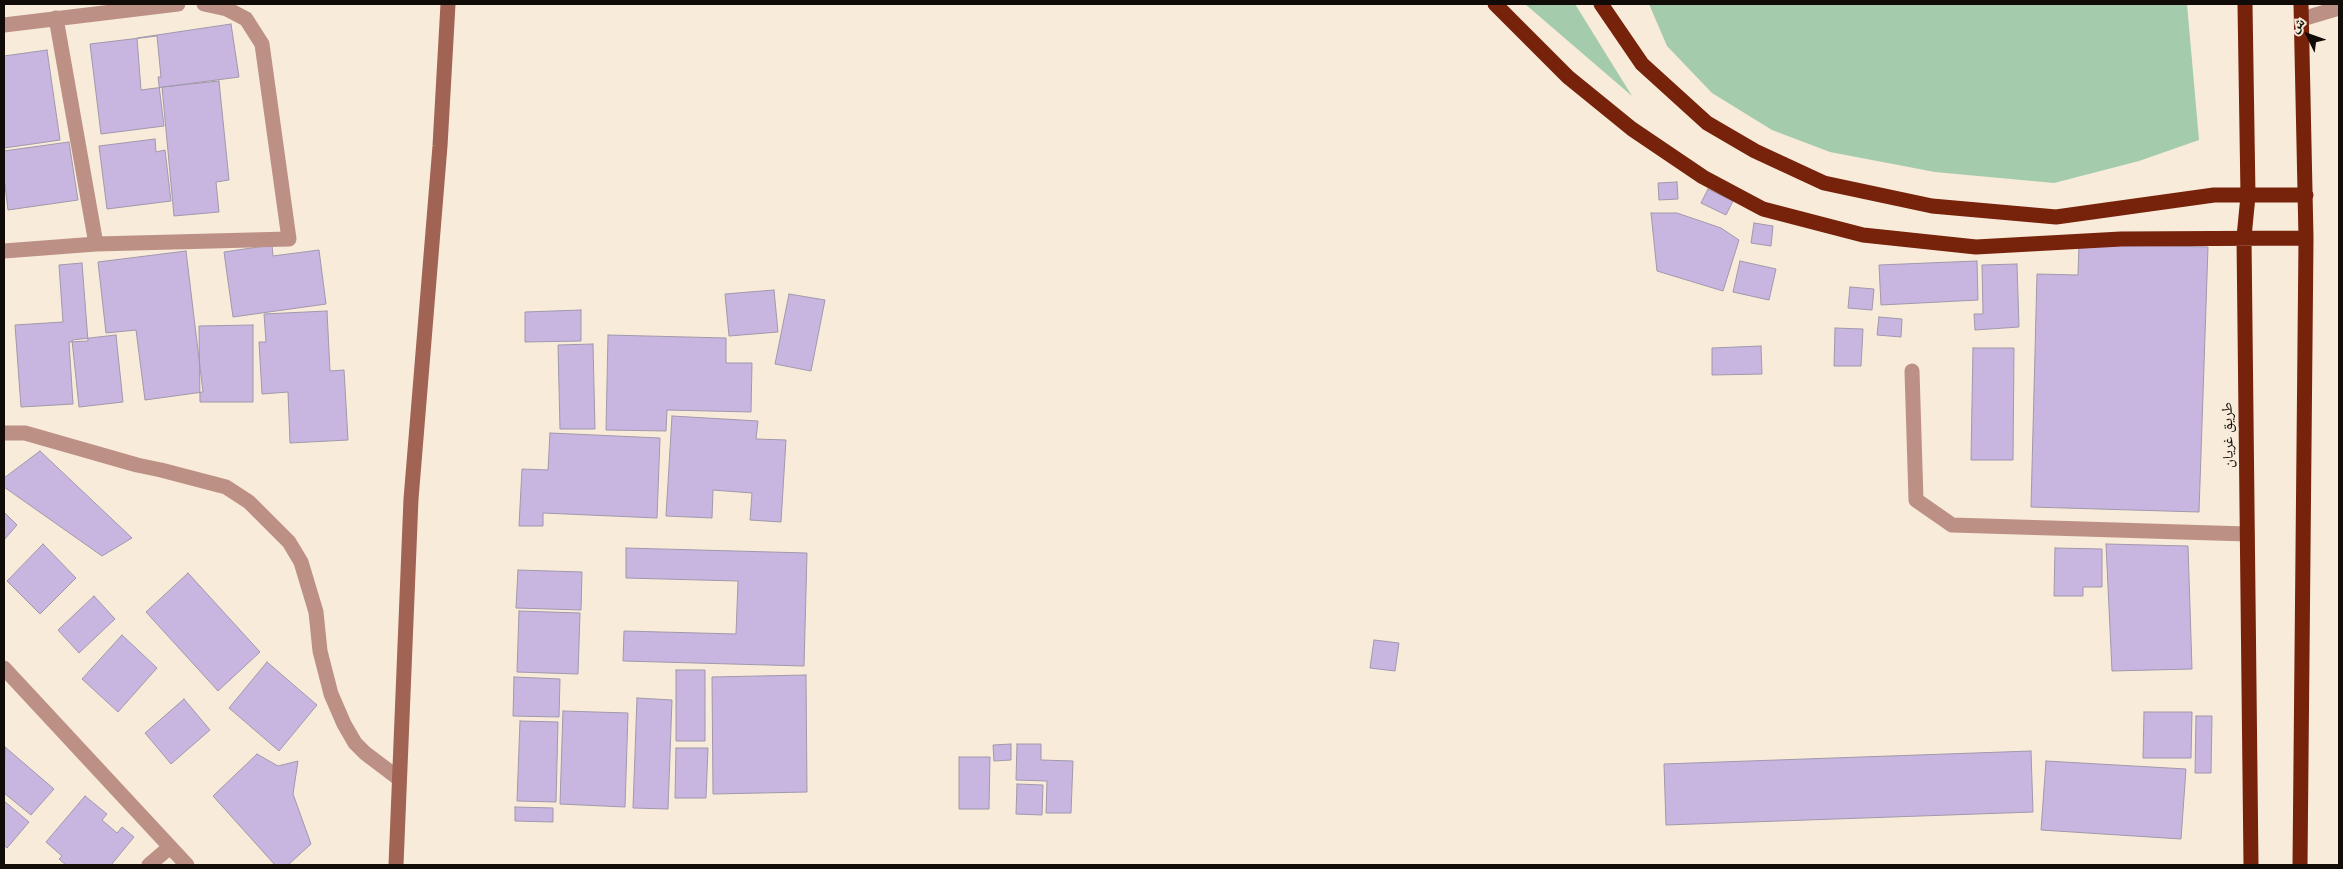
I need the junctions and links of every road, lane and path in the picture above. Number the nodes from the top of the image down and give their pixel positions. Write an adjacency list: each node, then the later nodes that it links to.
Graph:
1 (178, 4): 9 (street)
2 (204, 4): 15 (street)
3 (448, 4): 21 (street)
4 (1495, 4): 13 (highway)
5 (1601, 4): 12 (highway)
6 (2245, 4): 12 (highway, طريق غريان)
7 (2339, 8): 8 (street)
8 (2302, 9): 11 (highway)
9 (56, 18): 10 (street); 15 (street)
10 (4, 25)
11 (2306, 195): 12 (highway); 14 (highway)
12 (2248, 196): 13 (highway, طريق غريان)
13 (2244, 237): 14 (highway); 19 (highway, طريق غريان)
14 (2306, 238): 27 (highway)
15 (96, 244): 16 (street)
16 (4, 251)
17 (1912, 371): 19 (street)
18 (4, 434): 21 (street)
19 (2247, 534): 26 (highway, طريق غريان)
20 (4, 668): 22 (street)
21 (398, 778): 25 (street)
22 (170, 847): 23 (street); 24 (street)
23 (149, 865)
24 (187, 865)
25 (396, 865)
26 (2251, 865)
27 (2300, 865)

